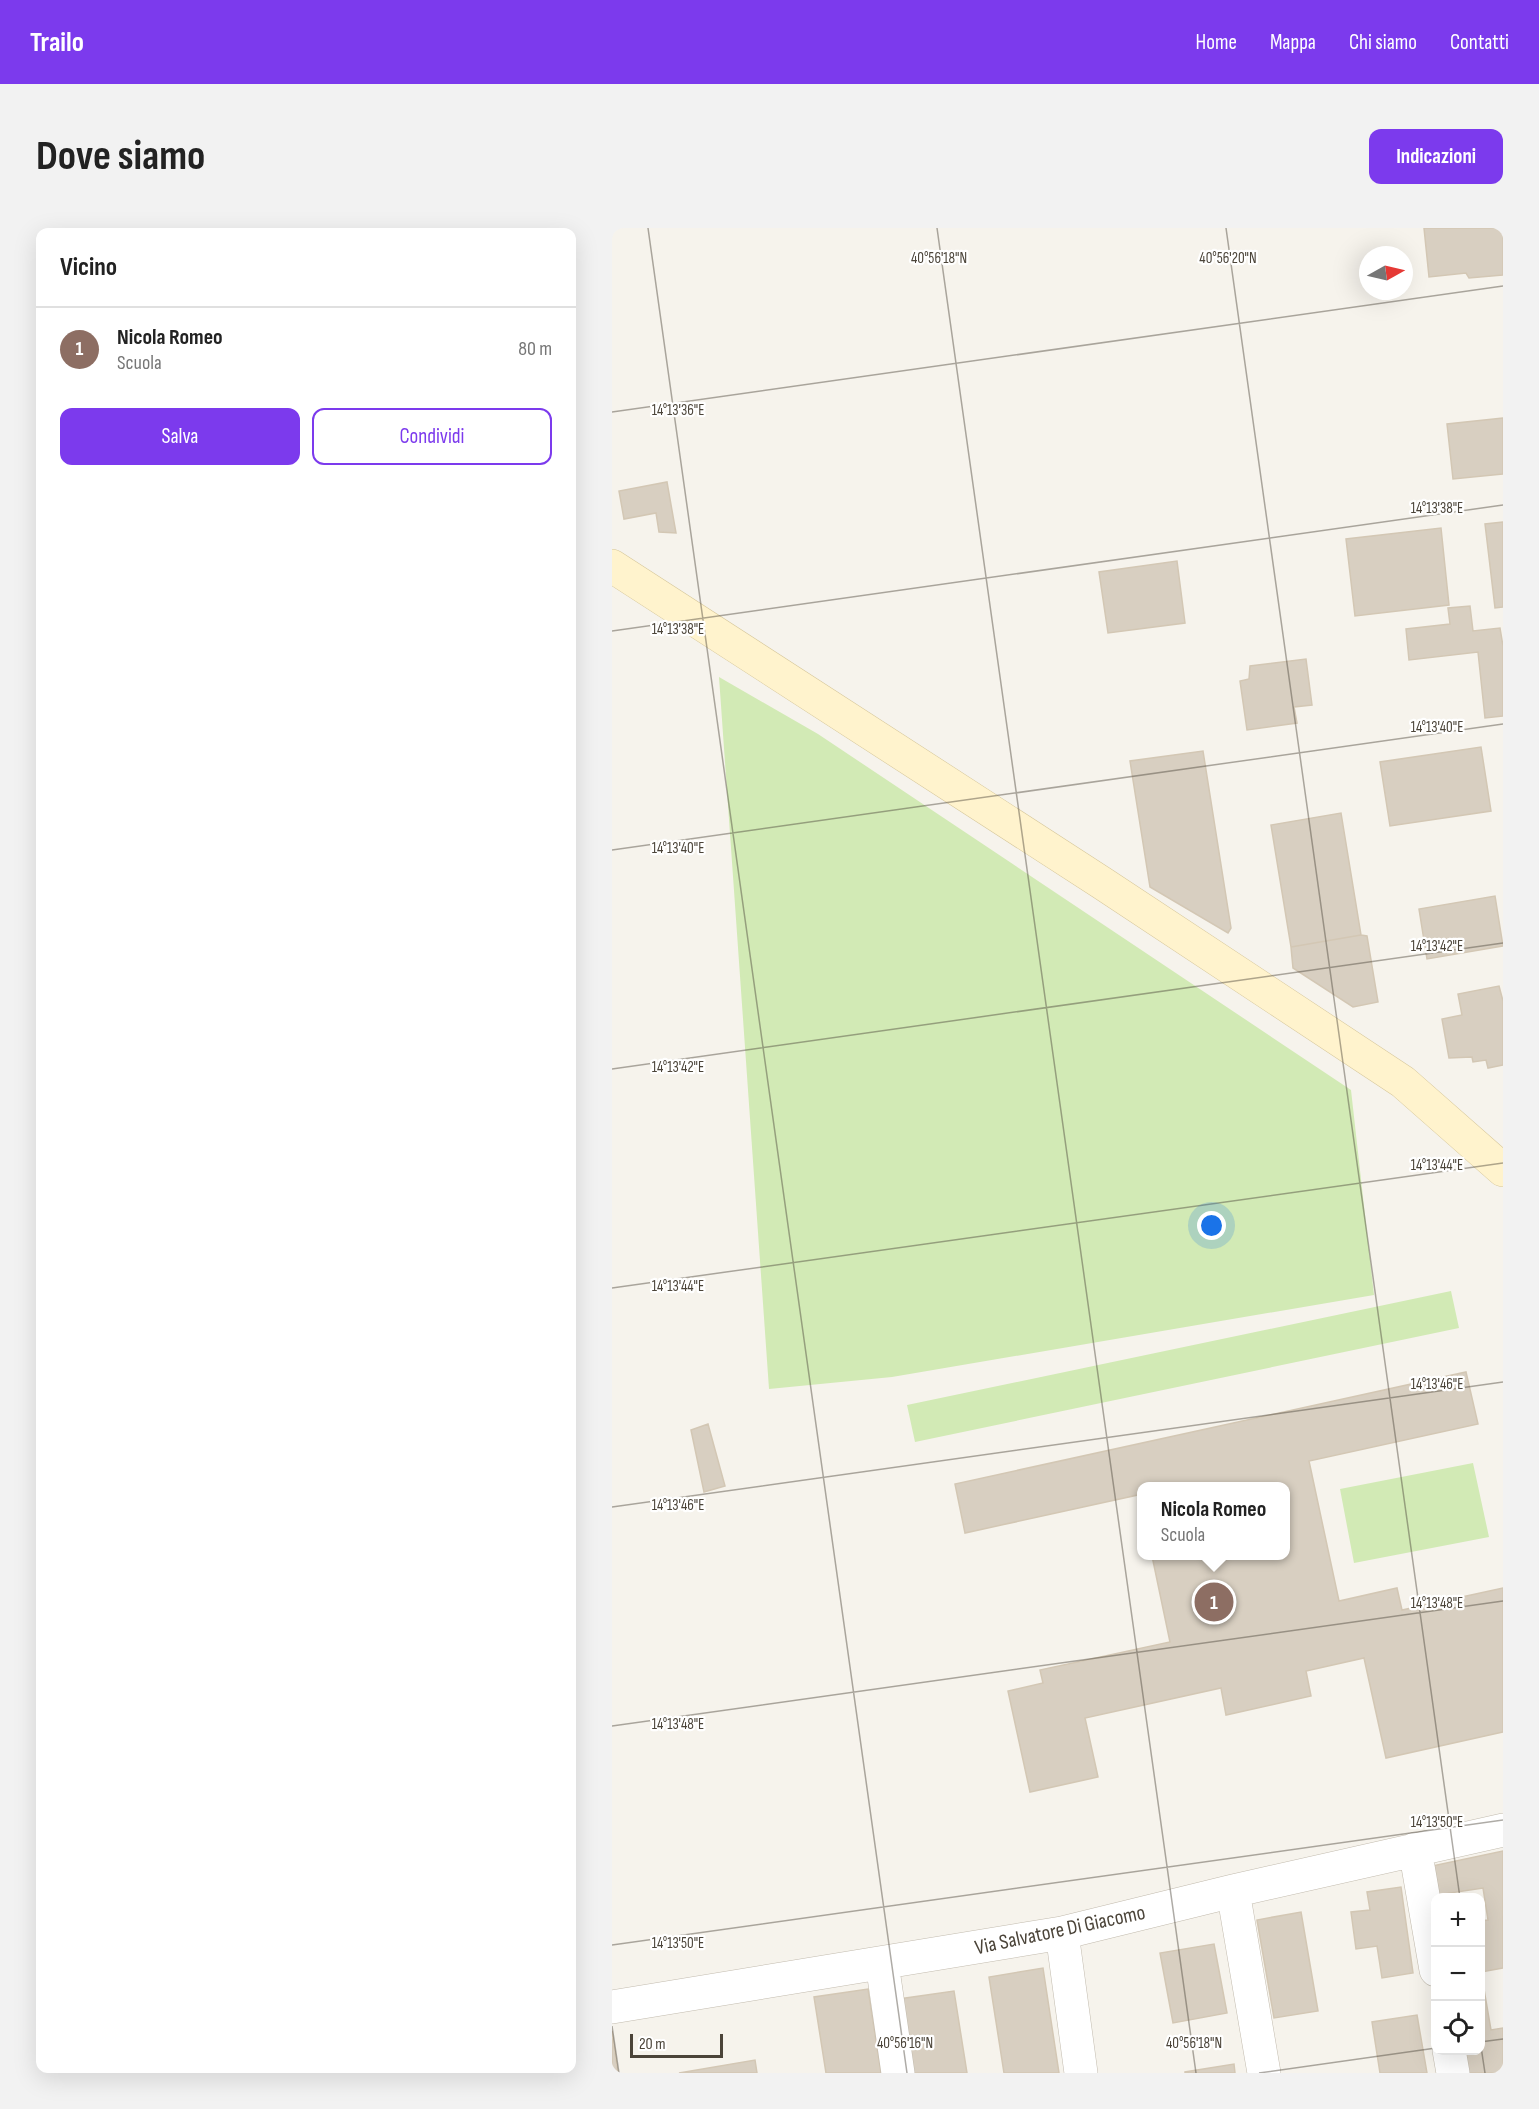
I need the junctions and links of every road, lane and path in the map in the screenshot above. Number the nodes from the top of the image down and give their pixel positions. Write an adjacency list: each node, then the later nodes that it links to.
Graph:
1 (612, 566): 2 (street)
2 (1503, 1170)
3 (1503, 1830): 4 (street, Via Salvatore Di Giacomo)
4 (1415, 1849): 5 (street, Via Salvatore Di Giacomo); 7 (street)
5 (1233, 1891): 6 (street, Via Salvatore Di Giacomo); 13 (street)
6 (1062, 1933): 8 (street, Via Salvatore Di Giacomo); 12 (street)
7 (1432, 1947)
8 (882, 1964): 9 (street, Via Salvatore Di Giacomo); 11 (street)
9 (612, 2007)
10 (1450, 2055): 14 (street)
11 (898, 2073)
12 (1081, 2073)
13 (1264, 2073)
14 (1453, 2073)

